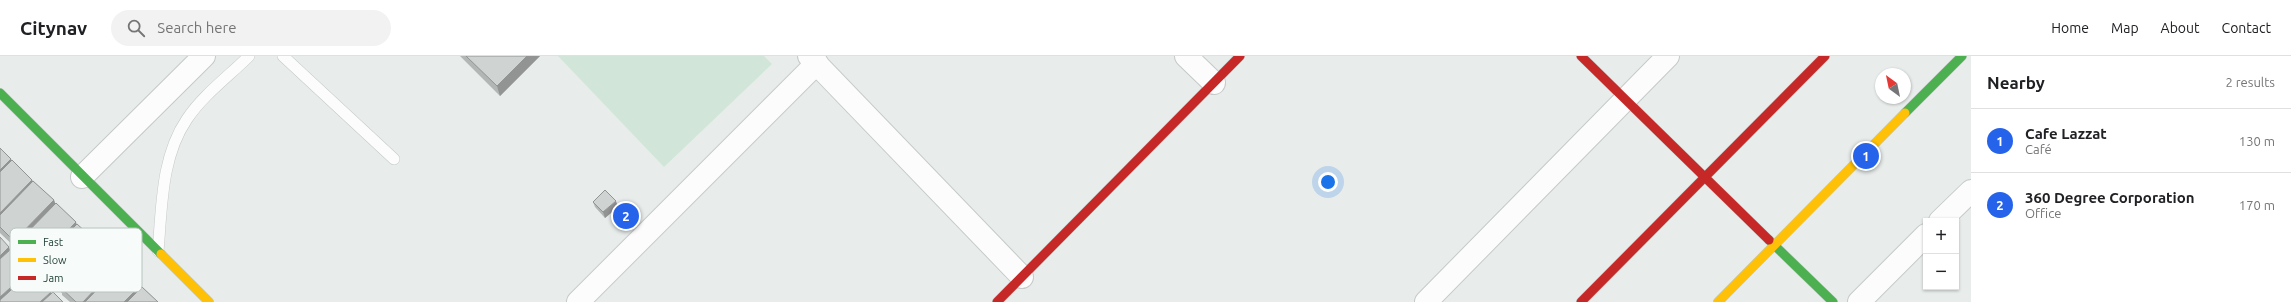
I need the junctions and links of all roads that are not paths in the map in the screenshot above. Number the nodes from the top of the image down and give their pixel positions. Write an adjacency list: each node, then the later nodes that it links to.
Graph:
1 (204, 56): 15 (street)
2 (250, 56): 23 (lane)
3 (283, 56): 14 (lane)
4 (1186, 56): 11 (street)
5 (1240, 56): 11 (street)
6 (1581, 56): 13 (street)
7 (1668, 56): 13 (street)
8 (1825, 56): 16 (street)
9 (1962, 56): 22 (street)
10 (813, 60): 24 (street); 26 (street)
11 (1214, 83): 24 (street)
12 (0, 93): 15 (street)
13 (1625, 99): 16 (street); 28 (street)
14 (394, 160)
15 (82, 177): 19 (street)
16 (1705, 178): 22 (street); 29 (street)
17 (1971, 191): 18 (street)
18 (1943, 218)
19 (134, 228)
20 (142, 236): 23 (street)
21 (1923, 238): 32 (street)
22 (1774, 245): 30 (street); 31 (street)
23 (158, 252): 25 (street)
24 (1022, 277): 27 (street)
25 (210, 302)
26 (578, 302)
27 (997, 302)
28 (1426, 302)
29 (1581, 302)
30 (1718, 302)
31 (1833, 302)
32 (1859, 302)

